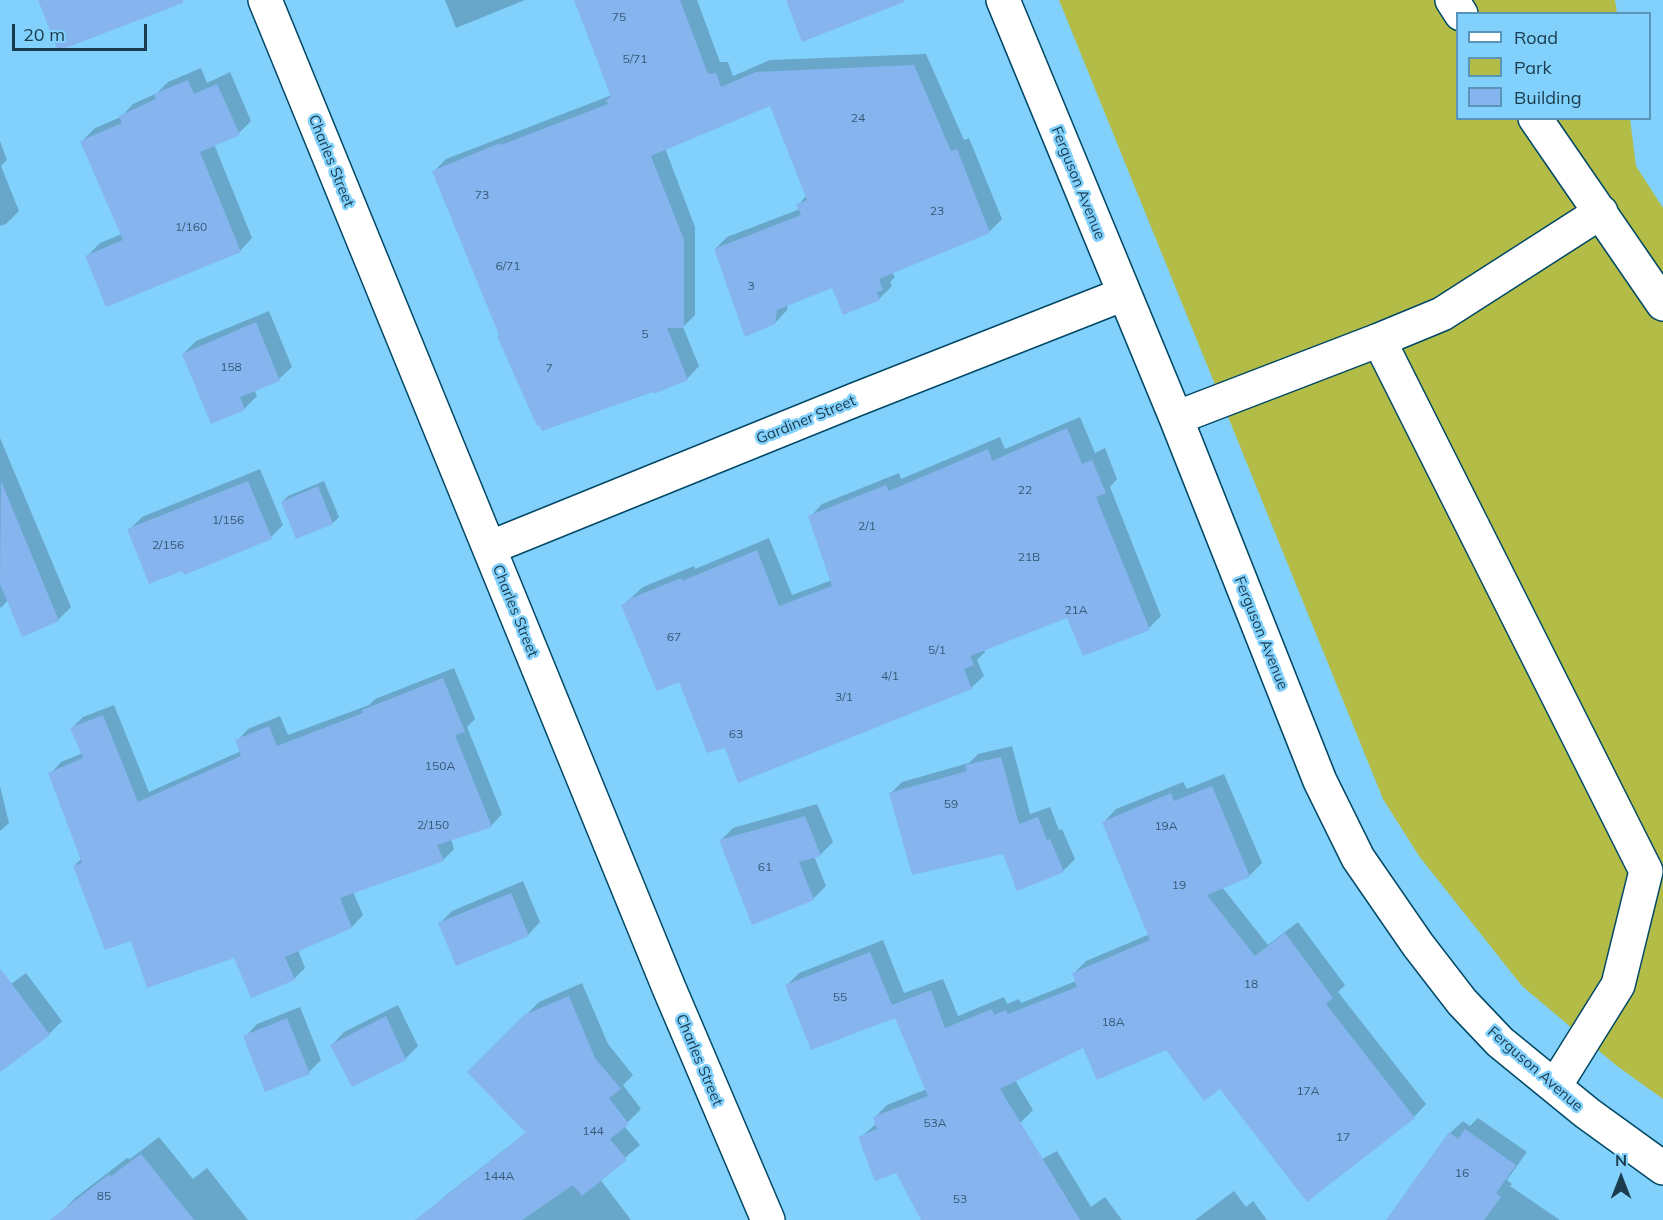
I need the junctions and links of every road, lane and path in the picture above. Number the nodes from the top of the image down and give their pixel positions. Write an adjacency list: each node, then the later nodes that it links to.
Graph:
1 (266, 0): 9 (street, Charles Street)
2 (1003, 0): 5 (street, Ferguson Avenue)
3 (1536, 120): 4 (street)
4 (1600, 212): 6 (street); 7 (street)
5 (1124, 294): 8 (street, Ferguson Avenue); 9 (street, Gardiner Street)
6 (1663, 304)
7 (1379, 340): 8 (street); 10 (street)
8 (1176, 418): 11 (street, Ferguson Avenue)
9 (489, 548): 13 (street, Charles Street)
10 (1654, 865): 11 (street)
11 (1555, 1086): 12 (street, Ferguson Avenue)
12 (1663, 1168)
13 (768, 1220)

